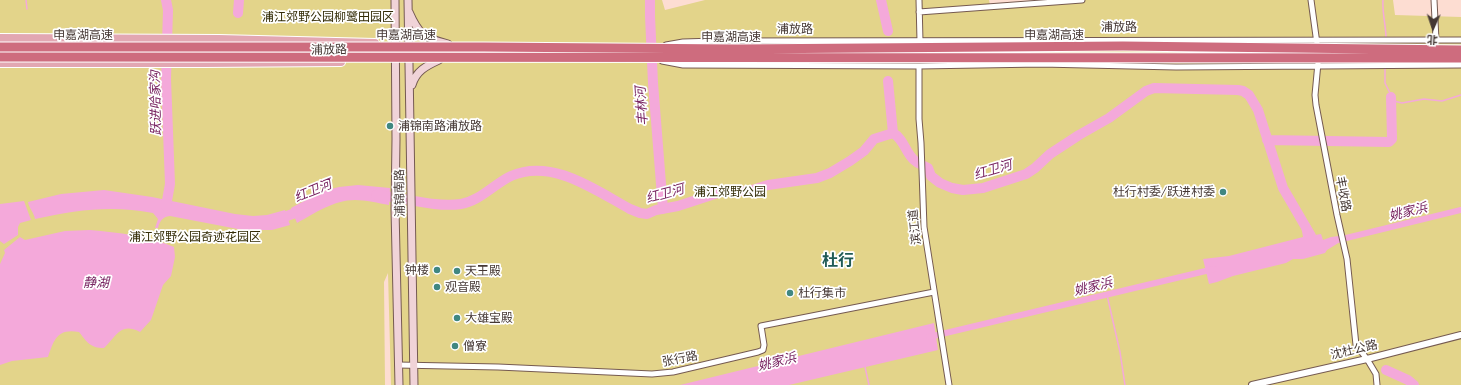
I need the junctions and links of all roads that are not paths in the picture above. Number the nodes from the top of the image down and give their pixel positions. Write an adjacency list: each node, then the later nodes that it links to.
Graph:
1 (395, 0): 13 (main road, 浦锦南路)
2 (919, 0): 7 (street)
3 (1082, 0): 7 (street)
4 (1311, 0): 9 (street, 丰收路)
5 (1434, 0): 10 (street)
6 (408, 4): 14 (main road, 浦锦南路); 15 (main road)
7 (919, 12): 12 (street)
8 (0, 38): 13 (main road, 浦放路)
9 (1317, 39): 10 (street, 浦放路); 12 (street, 浦放路); 32 (street, 丰收路)
10 (1436, 40): 11 (street, 浦放路)
11 (1461, 40)
12 (920, 41): 16 (street, 浦放路)
13 (396, 43): 14 (main road, 浦放路); 27 (main road, 浦锦南路)
14 (409, 44): 15 (main road, 浦放路); 28 (main road, 浦锦南路)
15 (448, 44): 16 (main road, 浦放路, bridge)
16 (656, 46): 18 (main road, 浦放路, bridge)
17 (0, 47): 20 (highway, 申嘉湖高速, bridge)
18 (1311, 47)
19 (1327, 47): 20 (main road, bridge)
20 (1461, 49)
21 (0, 57): 22 (highway, 申嘉湖高速, bridge)
22 (1461, 59): 26 (main road, bridge)
23 (439, 60): 24 (main road, 浦放路, bridge); 28 (main road, 浦放路); 33 (main road)
24 (657, 60): 25 (main road, 浦放路, bridge); 31 (street, 浦放路)
25 (1311, 60)
26 (1328, 60)
27 (396, 61): 28 (main road, 浦放路); 29 (main road, 浦放路); 37 (main road, 浦锦南路)
28 (409, 61): 33 (main road, 浦锦南路)
29 (0, 63)
30 (1461, 65): 32 (street, 浦放路)
31 (919, 66): 32 (street, 浦放路); 34 (street, 滨江道)
32 (1319, 66): 36 (street, 丰收路)
33 (410, 91): 38 (main road, 浦锦南路)
34 (934, 292): 38 (street, 张行路); 41 (street, 滨江道)
35 (1461, 335): 36 (street, 沈杜公路)
36 (1368, 359): 42 (street, 沈杜公路); 43 (street, 丰收路)
37 (398, 365): 38 (street, 张行路); 39 (main road, 浦锦南路)
38 (414, 366): 40 (main road, 浦锦南路)
39 (399, 385)
40 (414, 385)
41 (949, 385)
42 (1252, 385)
43 (1377, 385)

